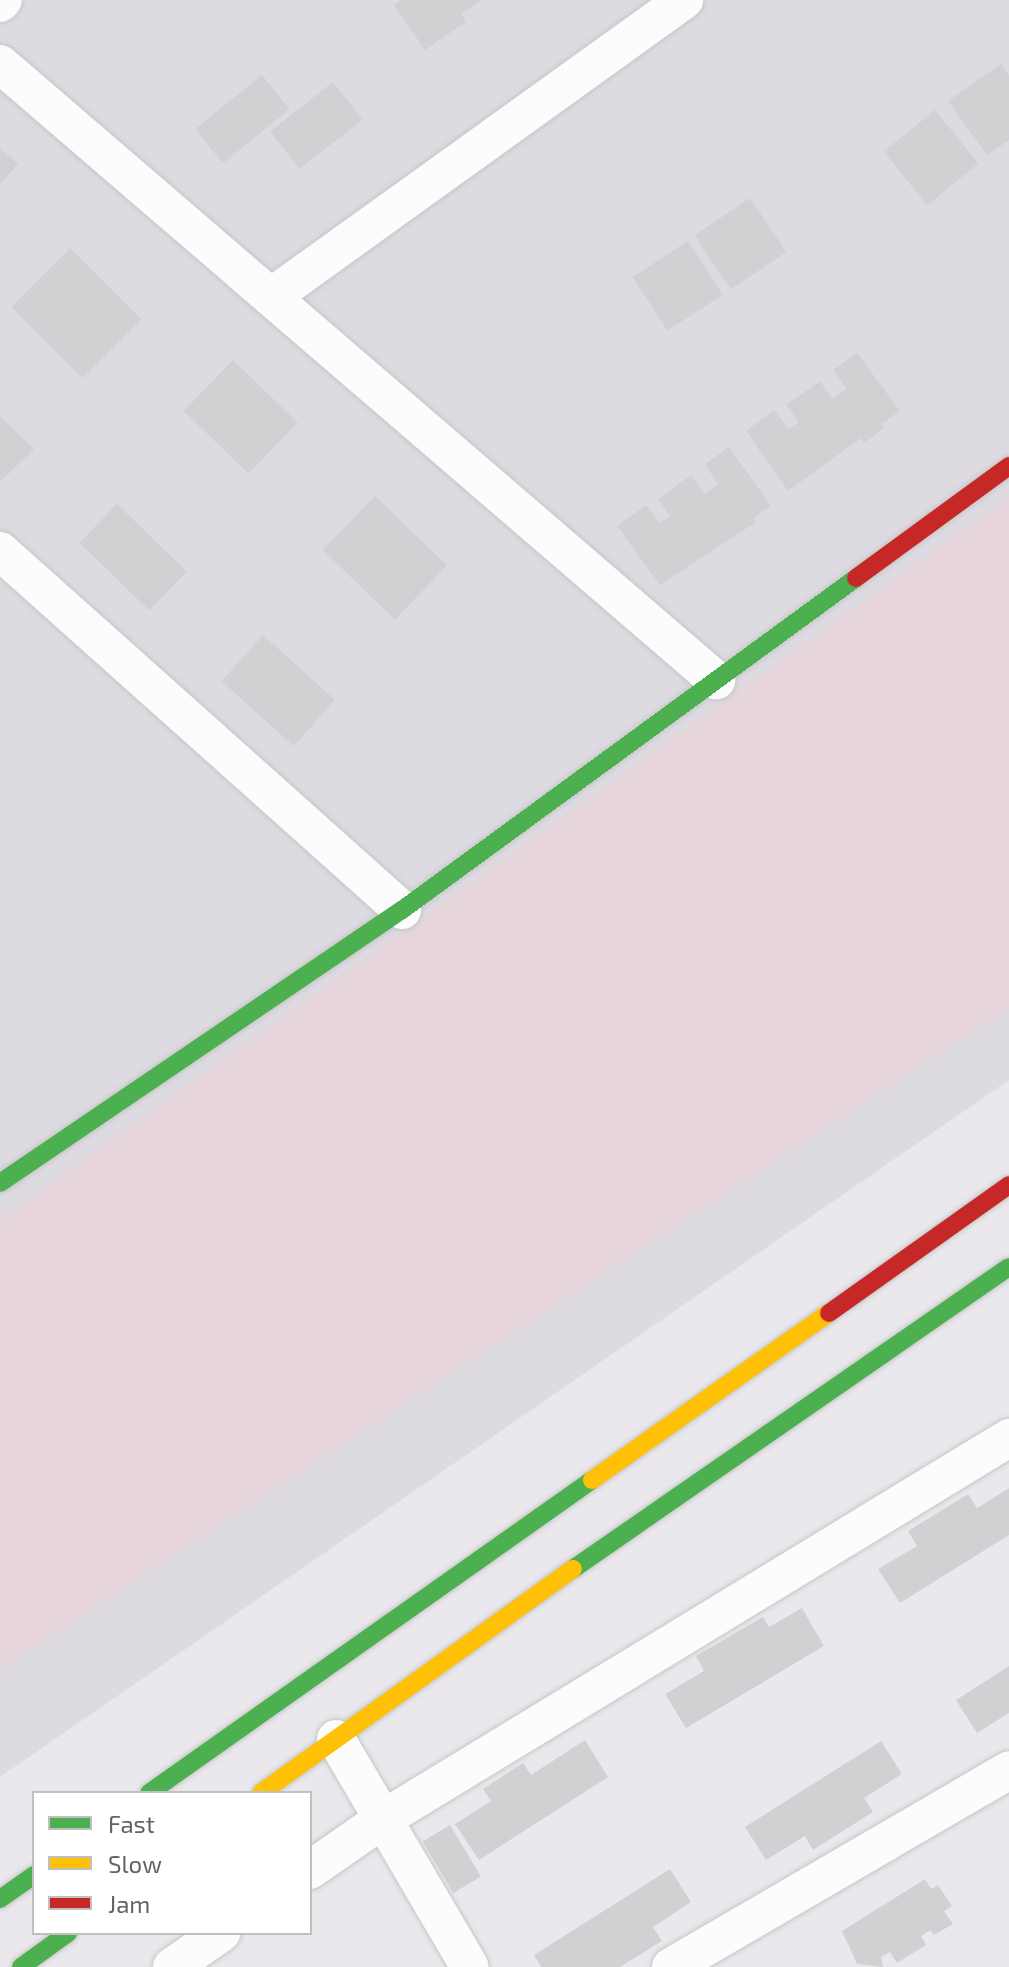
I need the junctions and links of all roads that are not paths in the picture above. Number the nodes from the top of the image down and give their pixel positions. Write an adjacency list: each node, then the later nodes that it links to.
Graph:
1 (684, 0): 3 (street)
2 (0, 64): 3 (street)
3 (271, 297): 6 (street)
4 (1009, 466): 6 (main road)
5 (0, 551): 7 (street)
6 (716, 680): 7 (main road)
7 (402, 910): 8 (main road)
8 (0, 1183)
9 (1009, 1185): 14 (main road)
10 (1009, 1267): 12 (main road)
11 (1009, 1438): 16 (street)
12 (336, 1739): 15 (main road); 16 (street)
13 (1009, 1770): 25 (street)
14 (152, 1791)
15 (264, 1791)
16 (383, 1819): 17 (street); 24 (street)
17 (312, 1869)
18 (32, 1876): 19 (main road)
19 (0, 1899)
20 (65, 1935): 22 (main road)
21 (218, 1935): 23 (street)
22 (21, 1967)
23 (172, 1967)
24 (470, 1967)
25 (671, 1967)

